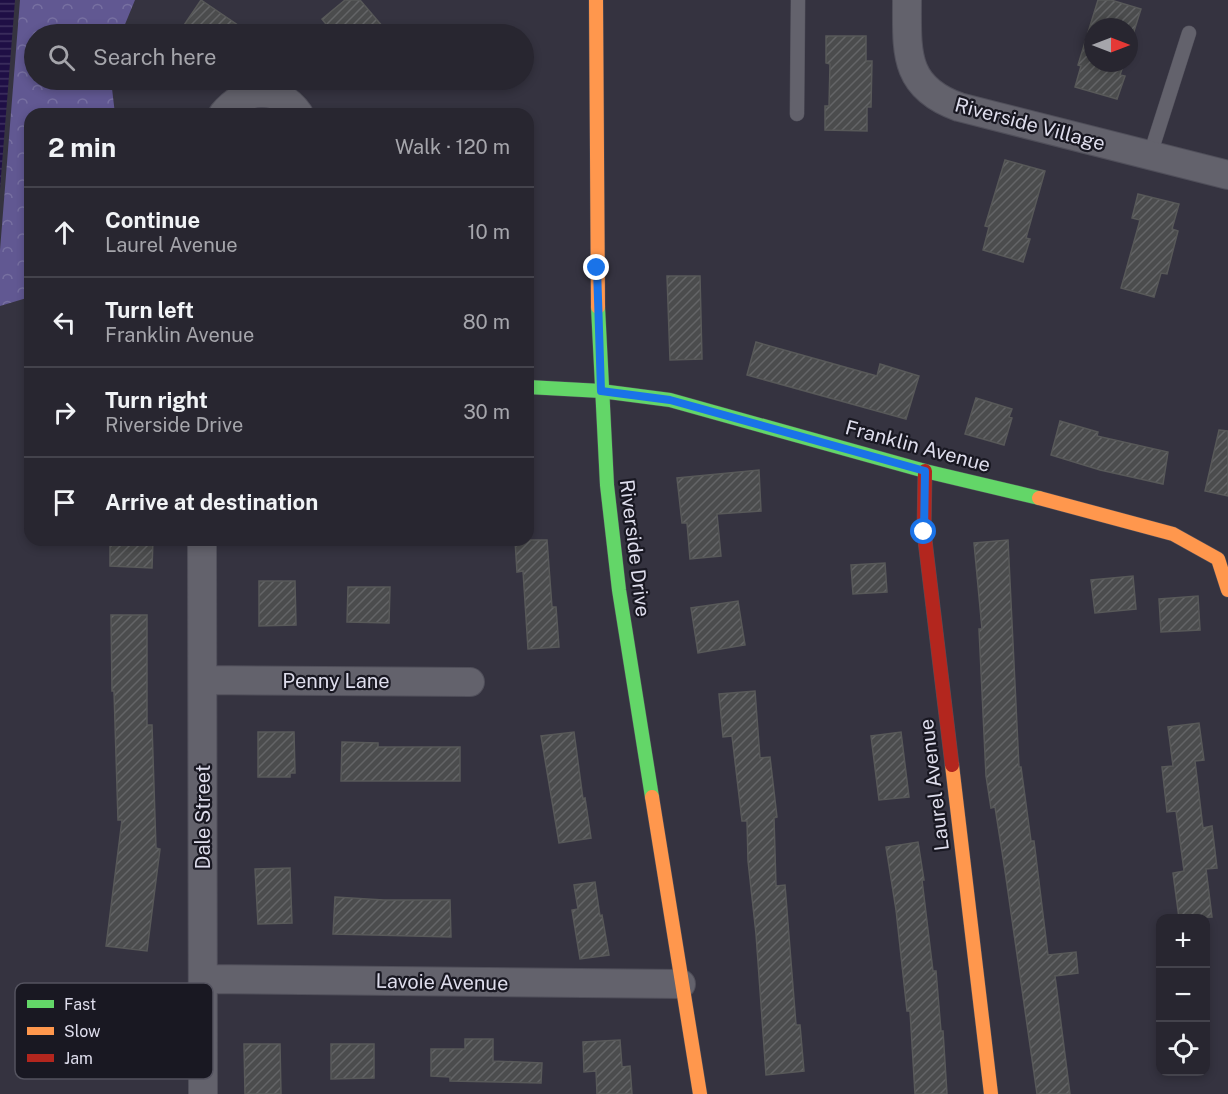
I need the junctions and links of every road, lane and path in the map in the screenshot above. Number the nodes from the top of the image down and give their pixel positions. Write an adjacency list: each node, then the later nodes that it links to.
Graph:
1 (596, 0): 11 (street, Riverside Drive)
2 (798, 0): 7 (lane)
3 (907, 0): 8 (street, Riverside Village)
4 (1189, 33): 8 (lane)
5 (229, 108): 6 (street)
6 (294, 108)
7 (797, 114)
8 (1150, 155): 9 (street, Riverside Village)
9 (1228, 175)
10 (534, 387): 11 (street)
11 (601, 391): 12 (street, Franklin Avenue); 19 (street, Riverside Drive)
12 (925, 471): 14 (street, Franklin Avenue); 21 (street, Laurel Avenue)
13 (202, 546): 15 (street, Dale Street)
14 (1228, 590)
15 (203, 680): 16 (street, Penny Lane); 17 (street, Dale Street)
16 (470, 682)
17 (203, 979): 18 (street, Dale Street); 19 (street, Lavoie Avenue)
18 (203, 983)
19 (681, 984): 20 (street, Riverside Drive)
20 (700, 1094)
21 (991, 1094)

